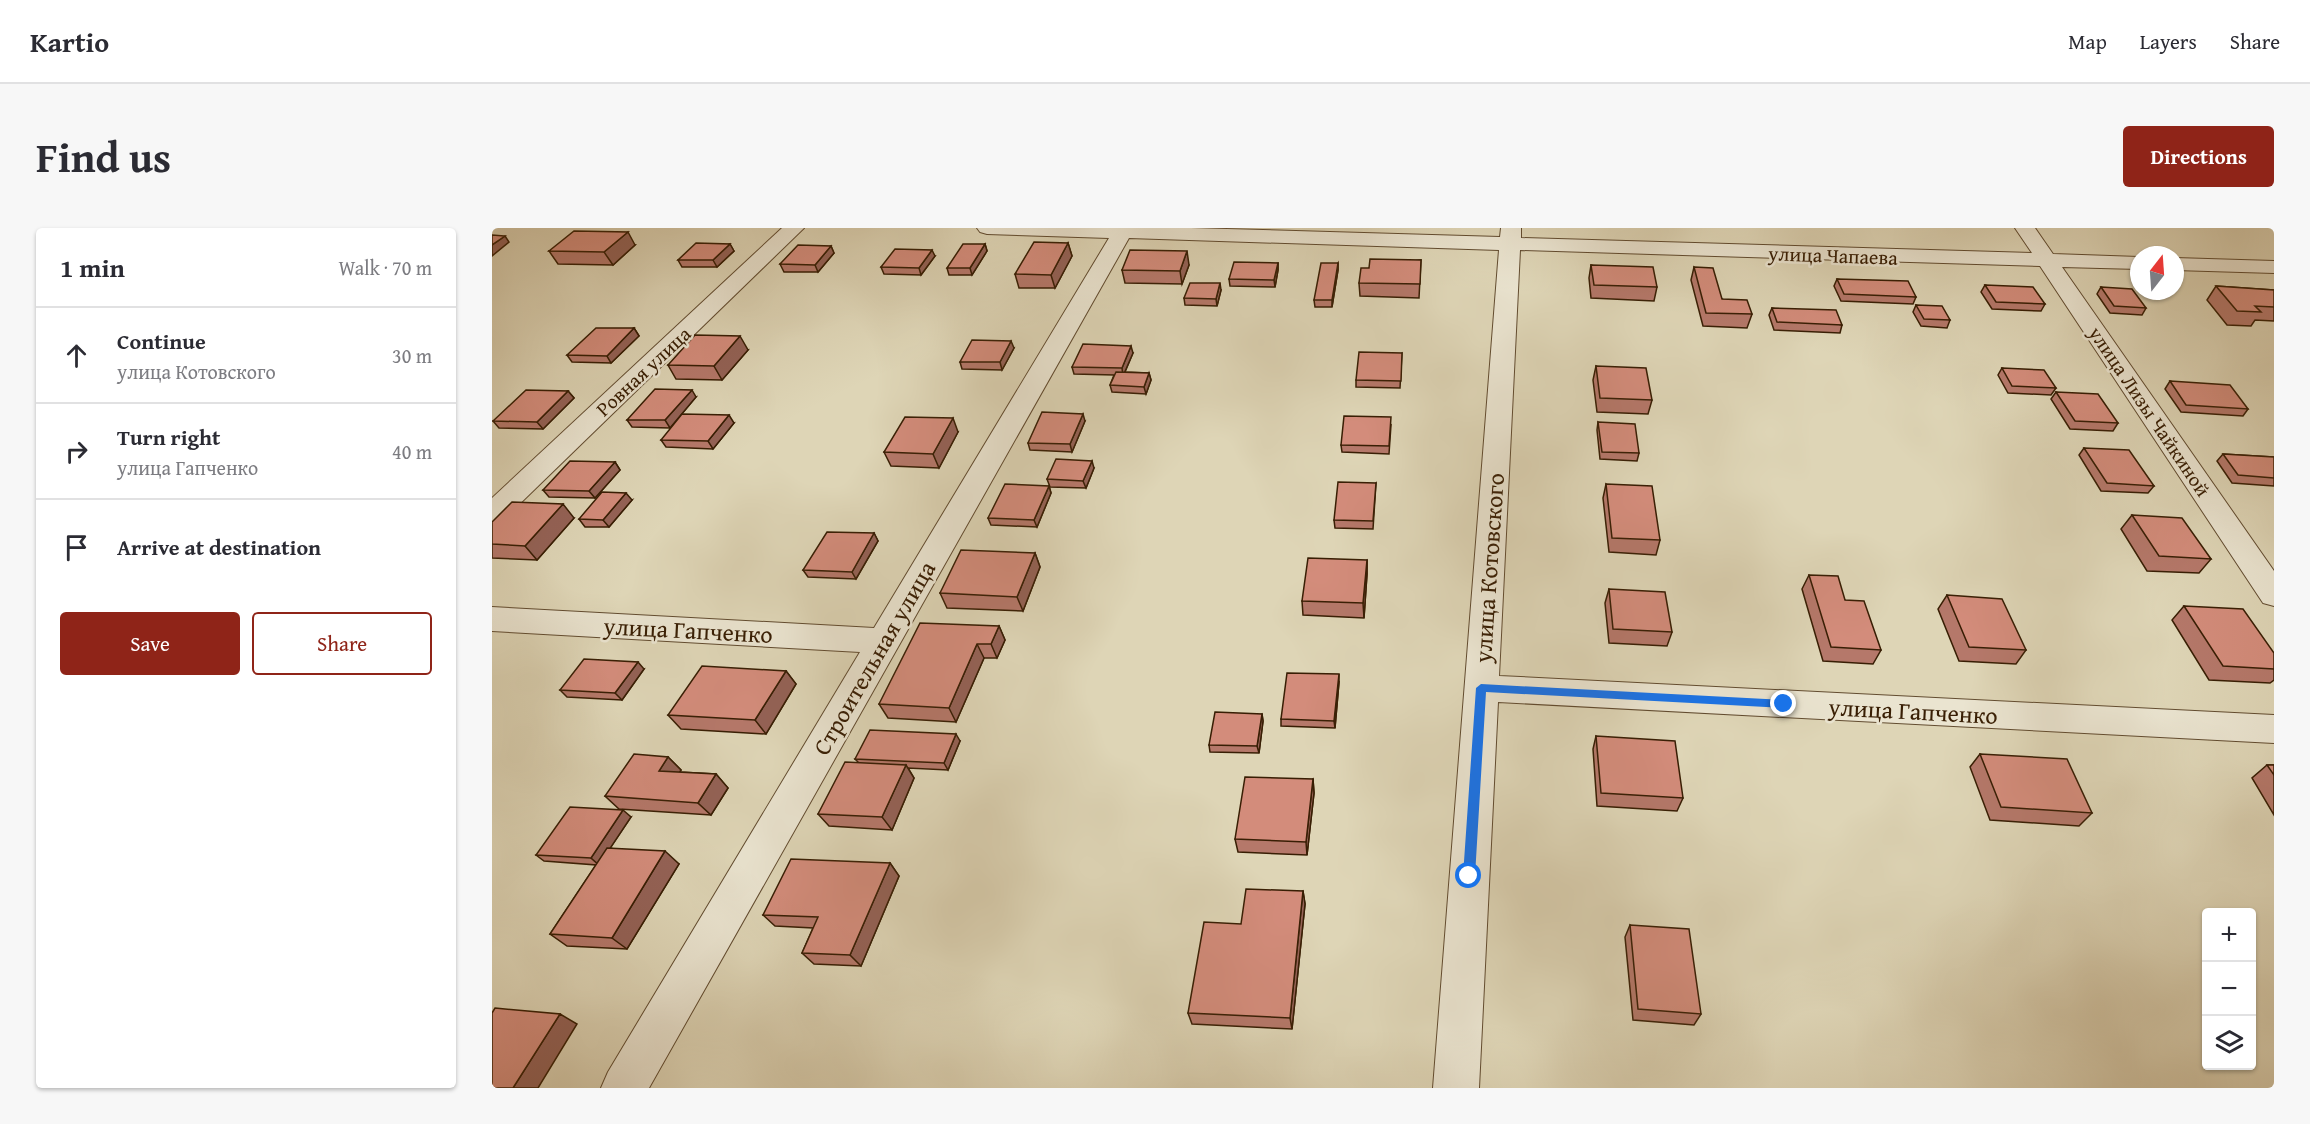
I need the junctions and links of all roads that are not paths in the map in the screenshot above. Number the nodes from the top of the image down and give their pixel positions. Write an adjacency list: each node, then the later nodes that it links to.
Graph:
1 (794, 228): 10 (street, Ровная улица)
2 (987, 228): 4 (street, улица Чапаева)
3 (2025, 228): 6 (street, улица Лизы Чайкиной)
4 (1124, 230): 5 (street, улица Чапаева); 13 (street, Строительная улица)
5 (1511, 237): 6 (street, улица Чапаева); 14 (street, улица Котовского)
6 (2048, 261): 7 (street, улица Чапаева); 11 (street, улица Лизы Чайкиной)
7 (2130, 263)
8 (2184, 264): 9 (street)
9 (2274, 267)
10 (492, 514)
11 (2274, 595)
12 (492, 619): 13 (street, улица Гапченко)
13 (884, 641): 16 (street, Строительная улица)
14 (1481, 688): 15 (street, улица Гапченко); 17 (street, улица Котовского)
15 (2274, 729)
16 (624, 1088)
17 (1456, 1088)

